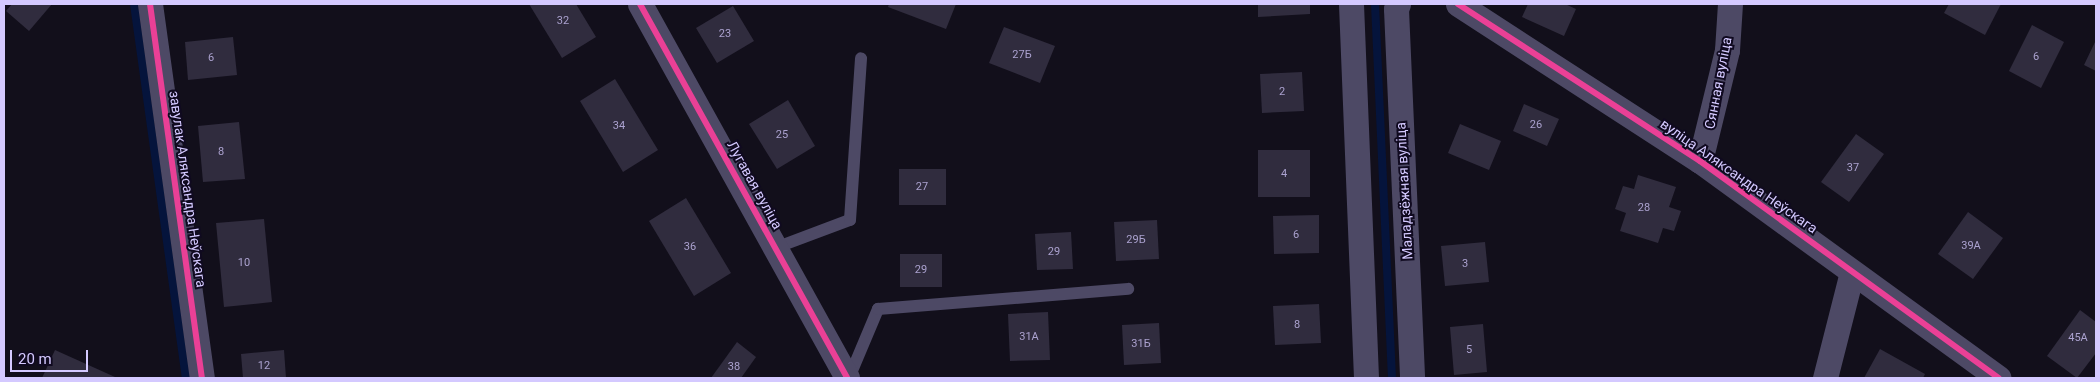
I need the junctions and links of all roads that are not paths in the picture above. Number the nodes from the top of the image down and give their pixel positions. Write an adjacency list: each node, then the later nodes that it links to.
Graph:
1 (150, 4): 12 (street, завулак Аляксандра Неўскага)
2 (640, 4): 9 (street, Лугавая вуліца)
3 (1351, 4): 14 (street)
4 (1398, 4): 15 (street, Маладзёжная вуліца)
5 (1458, 4): 8 (street, вуліца Аляксандра Неўскага)
6 (1730, 4): 8 (street, Сянная вуліца)
7 (861, 58): 9 (lane)
8 (1700, 161): 10 (street, вуліца Аляксандра Неўскага)
9 (775, 248): 13 (street, Лугавая вуліца)
10 (1852, 272): 16 (street); 17 (street, вуліца Аляксандра Неўскага)
11 (1128, 289): 13 (lane)
12 (202, 378)
13 (848, 378)
14 (1366, 378)
15 (1412, 378)
16 (1825, 378)
17 (1999, 378)

